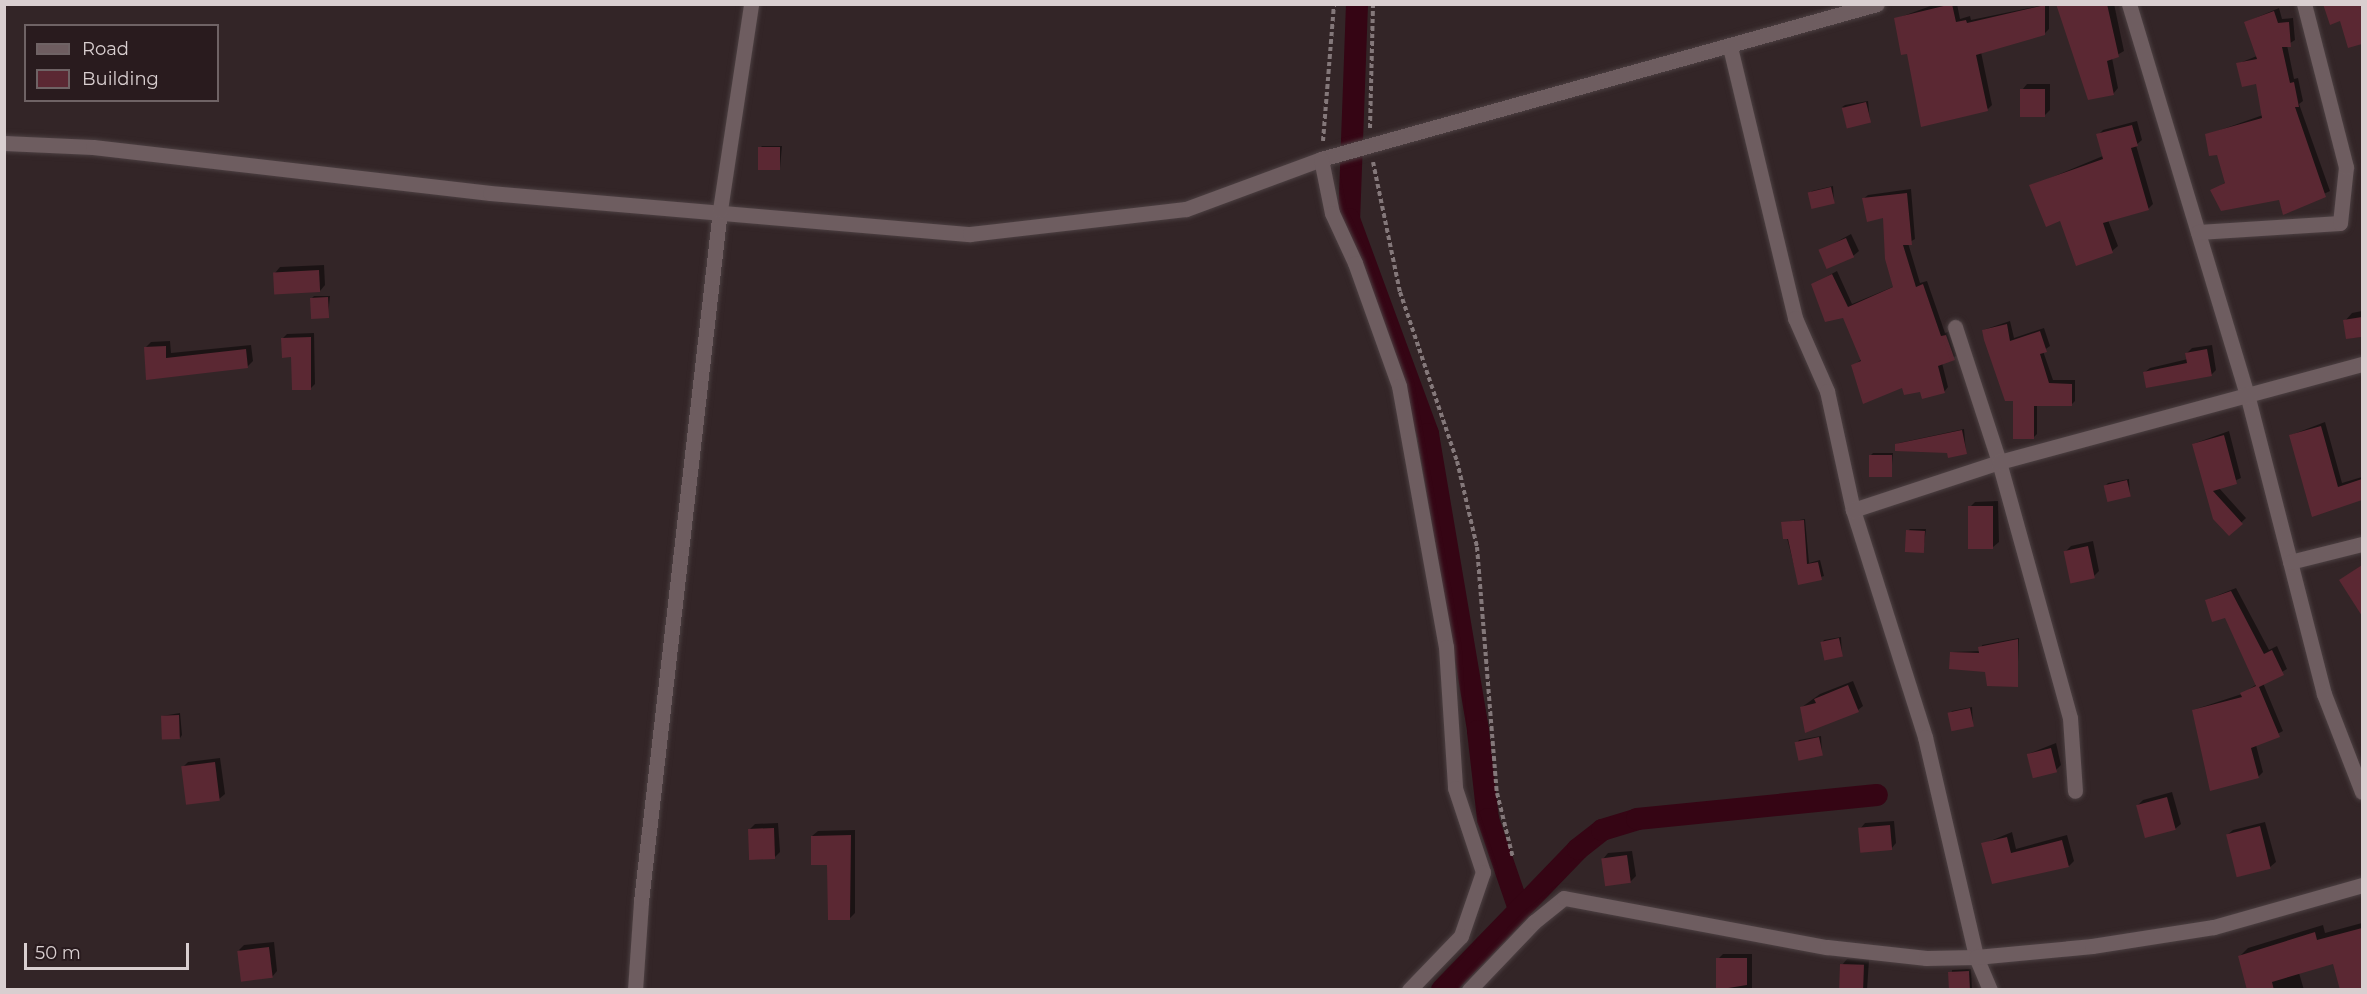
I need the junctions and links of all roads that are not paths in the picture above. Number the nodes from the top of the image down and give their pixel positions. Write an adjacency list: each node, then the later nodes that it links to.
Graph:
1 (751, 4): 8 (street)
2 (1877, 4): 5 (street)
3 (2129, 4): 9 (street)
4 (2304, 4): 9 (street)
5 (1730, 47): 7 (street); 14 (street)
6 (4, 143): 8 (street)
7 (1321, 159): 8 (street); 22 (street)
8 (720, 210): 21 (street)
9 (2198, 232): 12 (street)
10 (1955, 327): 13 (street)
11 (2362, 364): 12 (street)
12 (2247, 394): 13 (street); 16 (street)
13 (1999, 462): 14 (street); 17 (street)
14 (1853, 510): 20 (street)
15 (2362, 544): 16 (street)
16 (2290, 562): 18 (street)
17 (2075, 791)
18 (2362, 792)
19 (2362, 885): 20 (street)
20 (1976, 957): 23 (street); 24 (street)
21 (635, 990)
22 (1409, 990)
23 (1469, 990)
24 (1990, 990)

